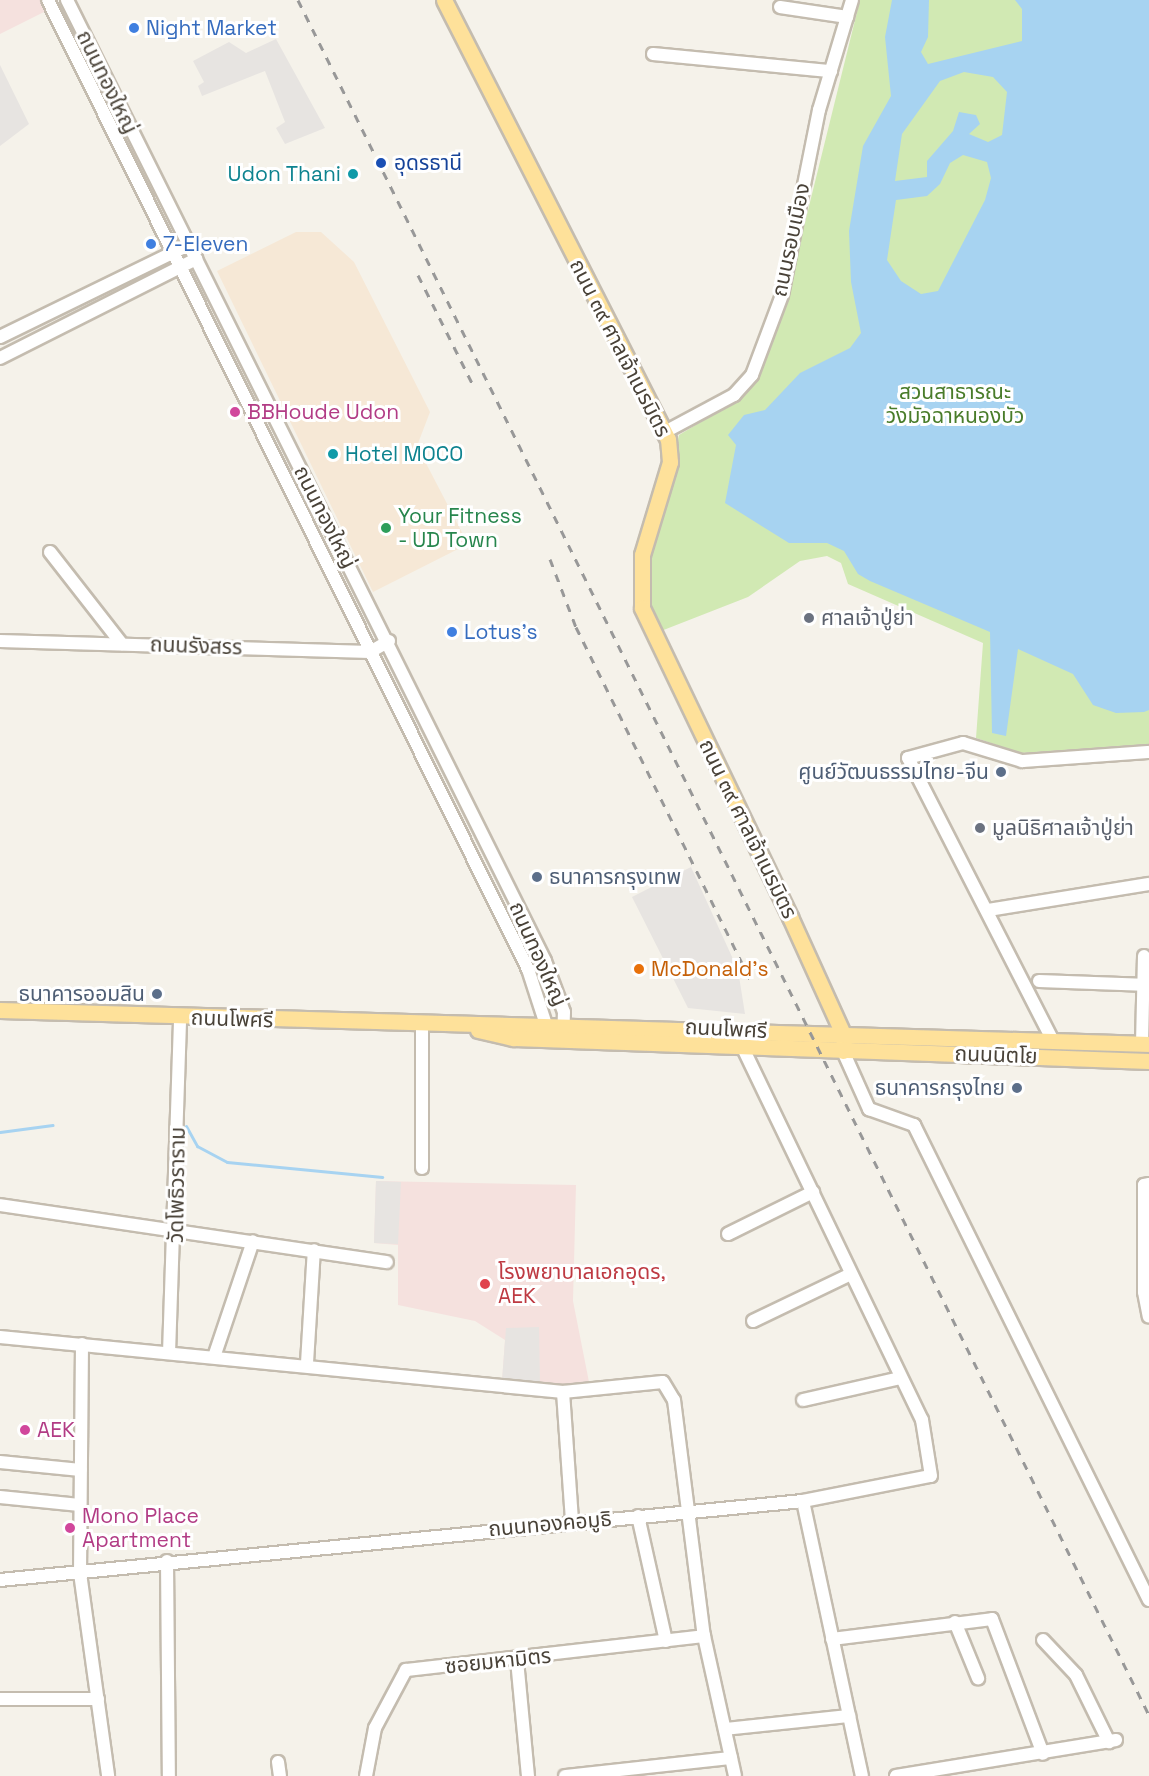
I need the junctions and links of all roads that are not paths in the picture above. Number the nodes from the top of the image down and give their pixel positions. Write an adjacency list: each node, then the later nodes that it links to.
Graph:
1 (48, 0): 10 (street, ถนนทองใหญ่)
2 (67, 0): 9 (street, ถนนทองใหญ่)
3 (444, 0): 16 (main road, ถนน ๓๙ ศาลเจ้าเนรมิตร)
4 (852, 0): 6 (street, ถนนรอบเมือง)
5 (780, 7): 6 (street)
6 (847, 17): 8 (street, ถนนรอบเมือง)
7 (653, 54): 8 (street)
8 (831, 71): 16 (street, ถนนรอบเมือง)
9 (189, 245): 10 (street); 11 (street, ถนนทองใหญ่)
10 (173, 253): 12 (street, ถนนทองใหญ่); 13 (street)
11 (195, 259): 12 (street); 19 (street, ถนนทองใหญ่)
12 (180, 267): 14 (street); 21 (street, ถนนทองใหญ่)
13 (5, 335): 14 (street)
14 (18, 349): 15 (street)
15 (0, 358)
16 (663, 433): 38 (main road, ถนน ๓๙ ศาลเจ้าเนรมิตร)
17 (50, 552): 20 (street)
18 (0, 640): 20 (street, ถนนรังสรร)
19 (389, 642): 21 (street, ถนนรังสรร); 26 (street, ถนนทองใหญ่)
20 (122, 644): 21 (street, ถนนรังสรร)
21 (370, 652): 27 (street, ถนนทองใหญ่)
22 (1149, 752): 24 (street)
23 (1149, 884): 24 (street)
24 (988, 910): 37 (street)
25 (1144, 956): 29 (street)
26 (545, 961): 27 (street); 34 (street, ถนนทองใหญ่)
27 (528, 969): 34 (street, ถนนทองใหญ่)
28 (1039, 981): 29 (street)
29 (1146, 985): 39 (street)
30 (0, 1010): 31 (main road, ถนนโพศรี)
31 (180, 1017): 32 (main road, ถนนโพศรี); 46 (street, วัดโพธิวราราม)
32 (422, 1025): 33 (main road, ถนนโพศรี); 42 (street)
33 (463, 1027): 34 (main road, ถนนโพศรี); 35 (main road, ถนนโพศรี)
34 (556, 1031): 35 (main road, ถนนโพศรี); 36 (main road, ถนนโพศรี); 38 (main road, ถนนโพศรี)
35 (514, 1038): 36 (main road)
36 (603, 1041): 40 (main road, ถนนโพศรี)
37 (1056, 1041): 38 (main road, ถนนนิตโย); 39 (main road, ถนนนิตโย)
38 (844, 1043): 40 (main road, ถนนโพศรี); 41 (main road, ถนนนิตโย); 74 (street)
39 (1145, 1044)
40 (743, 1048): 44 (street)
41 (1149, 1061)
42 (422, 1168)
43 (1149, 1184): 51 (street)
44 (813, 1192): 47 (street); 52 (street)
45 (0, 1205): 46 (street)
46 (177, 1229): 48 (street); 57 (street, วัดโพธิวราราม)
47 (728, 1234)
48 (253, 1241): 49 (street); 58 (street)
49 (314, 1250): 50 (street); 59 (street)
50 (387, 1262)
51 (1146, 1265): 53 (street)
52 (849, 1275): 54 (street); 60 (street)
53 (1149, 1317)
54 (753, 1322)
55 (0, 1337): 56 (street)
56 (82, 1344): 57 (street); 64 (street)
57 (169, 1353): 58 (street)
58 (214, 1357): 59 (street)
59 (307, 1363): 61 (street)
60 (902, 1378): 62 (street); 66 (street, ถนนทองคอมูธิ)
61 (563, 1392): 68 (street); 70 (street)
62 (803, 1400)
63 (0, 1462): 64 (street)
64 (81, 1470): 67 (street)
65 (0, 1497): 67 (street)
66 (803, 1501): 68 (street, ถนนทองคอมูธิ); 77 (street)
67 (81, 1505): 72 (street)
68 (686, 1511): 69 (street, ถนนทองคอมูธิ); 76 (street)
69 (638, 1516): 70 (street, ถนนทองคอมูธิ); 79 (street)
70 (572, 1521): 71 (street, ถนนทองคอมูธิ)
71 (167, 1561): 72 (street, ถนนทองคอมูธิ); 90 (street)
72 (80, 1573): 73 (street, ถนนทองคอมูธิ); 83 (street)
73 (0, 1580)
74 (1149, 1600)
75 (955, 1622): 77 (street); 81 (street); 86 (street)
76 (704, 1636): 79 (street, ซอยมหามิตร); 85 (street)
77 (832, 1639): 84 (street)
78 (1042, 1640): 86 (street)
79 (666, 1641): 80 (street, ซอยมหามิตร)
80 (518, 1660): 92 (street, ซอยมหามิตร); 93 (street)
81 (978, 1678)
82 (0, 1699): 83 (street)
83 (98, 1699): 89 (street)
84 (849, 1716): 85 (street); 96 (street)
85 (725, 1729): 87 (street)
86 (1043, 1754): 97 (street)
87 (731, 1758): 94 (street); 95 (street)
88 (278, 1762): 91 (street)
89 (108, 1776)
90 (169, 1776)
91 (280, 1776)
92 (366, 1776)
93 (528, 1776)
94 (566, 1776)
95 (735, 1776)
96 (862, 1776)
97 (896, 1776)

